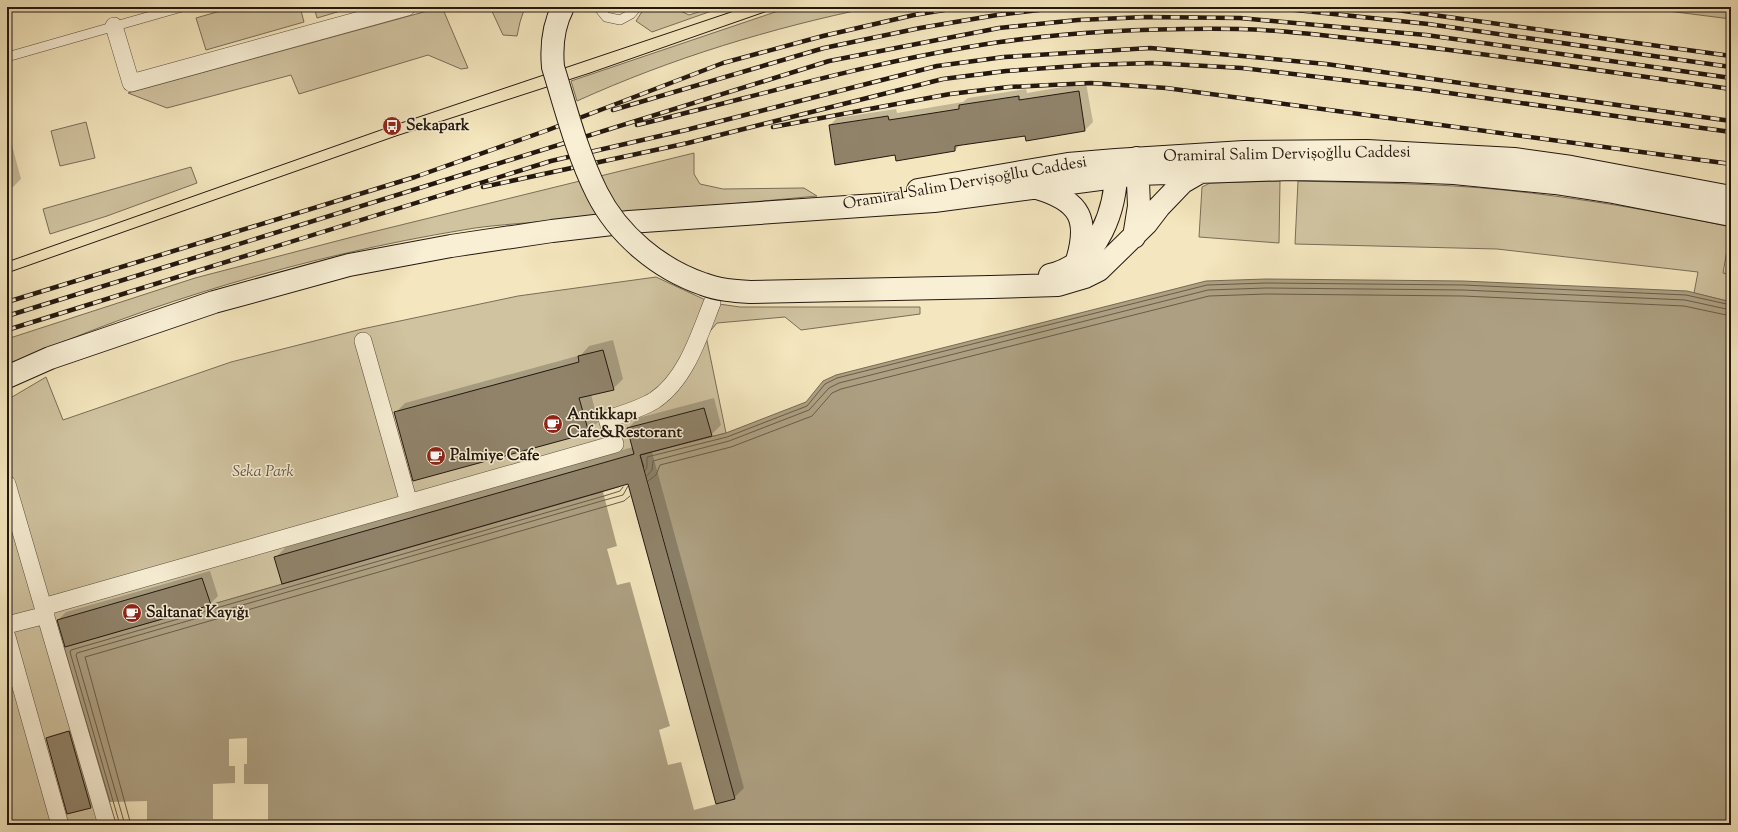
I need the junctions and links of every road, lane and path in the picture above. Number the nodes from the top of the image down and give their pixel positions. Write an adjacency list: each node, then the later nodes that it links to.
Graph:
1 (182, 7): 6 (lane)
2 (406, 7): 6 (street)
3 (563, 7): 17 (main road, bridge)
4 (598, 7): 5 (lane)
5 (637, 7)
6 (114, 26): 7 (lane)
7 (7, 57)
8 (1137, 166): 9 (main road, Oramiral Salim Dervişoğllu Caddesi); 10 (main road, Oramiral Salim Dervişoğllu Caddesi); 12 (main road, Oramiral Salim Dervişoğllu Caddesi); 15 (main road)
9 (1116, 168): 11 (main road); 13 (main road, Oramiral Salim Dervişoğllu Caddesi); 16 (main road)
10 (1203, 171): 14 (main road, Oramiral Salim Dervişoğllu Caddesi); 15 (main road)
11 (1035, 188): 13 (main road); 16 (main road)
12 (1731, 197)
13 (819, 208): 20 (main road)
14 (1731, 215)
15 (1134, 236): 17 (main road)
16 (1076, 264): 17 (main road)
17 (992, 287)
18 (712, 303): 22 (street)
19 (363, 341): 22 (street)
20 (7, 377)
21 (7, 484): 23 (street)
22 (409, 503): 23 (street)
23 (44, 611): 24 (street); 27 (street)
24 (7, 625)
25 (7, 637): 26 (street)
26 (60, 825)
27 (107, 825)

